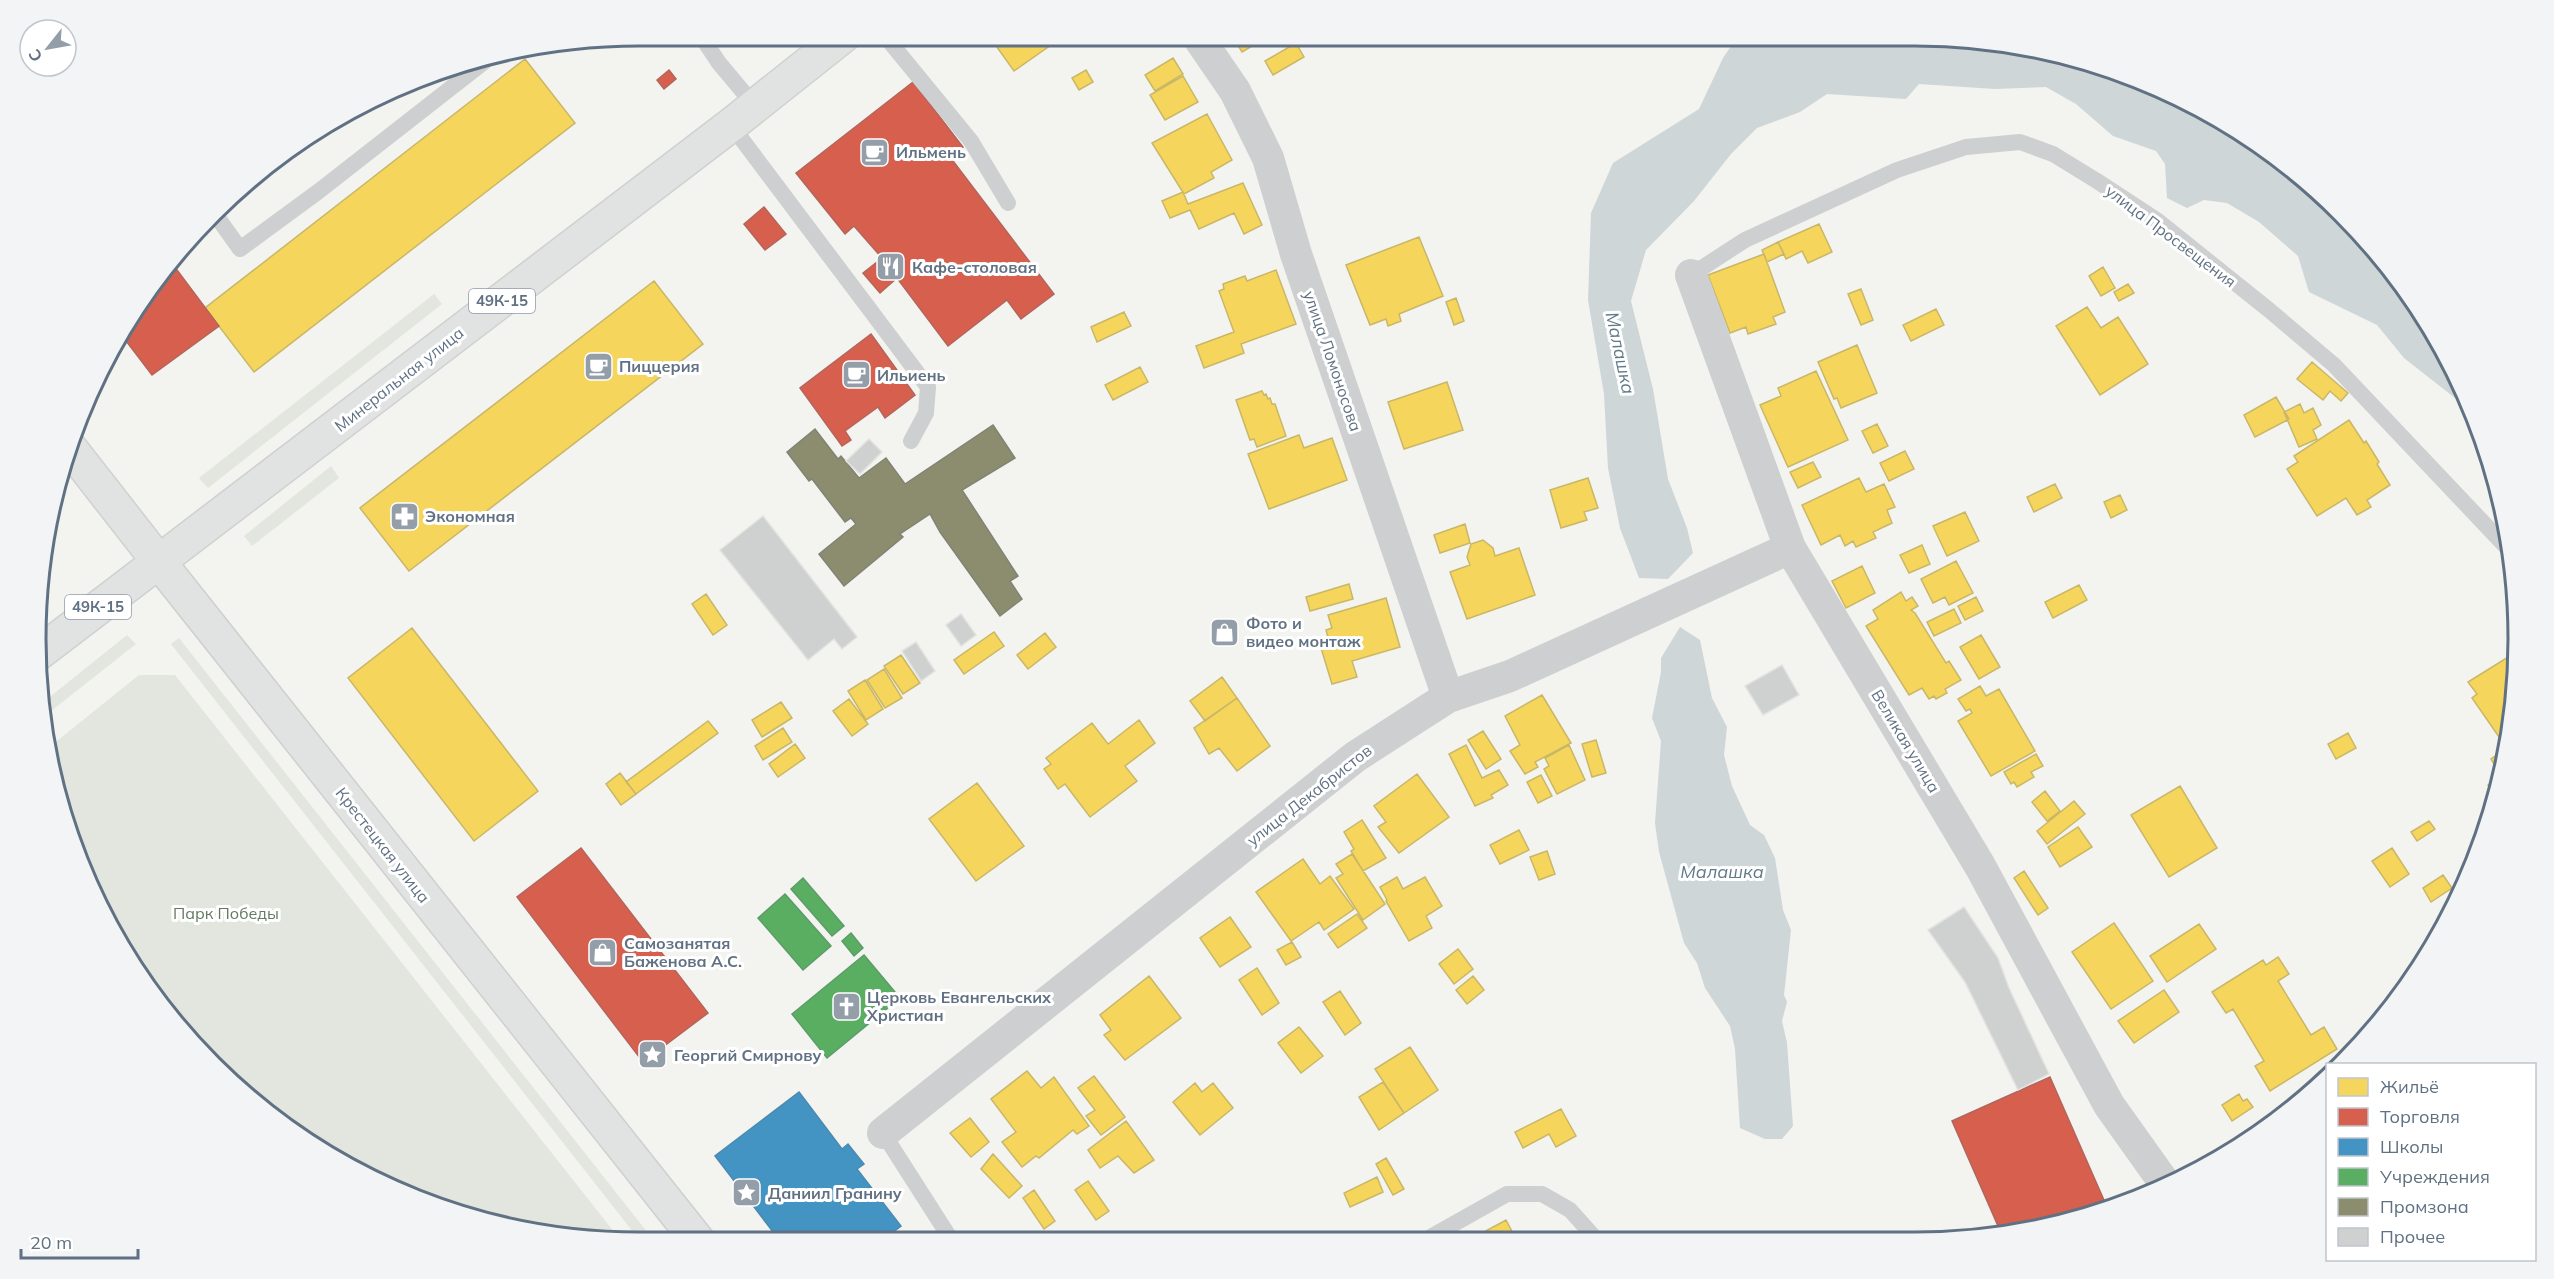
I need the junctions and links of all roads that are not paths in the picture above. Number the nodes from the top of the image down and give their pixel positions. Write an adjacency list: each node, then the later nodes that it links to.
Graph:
1 (708, 46): 6 (lane)
2 (830, 46): 6 (main road, Минеральная улица / 49К-15)
3 (893, 46): 7 (lane)
4 (1203, 46): 16 (street, улица Ломоносова)
5 (473, 71): 8 (lane)
6 (743, 116): 10 (lane); 14 (main road, Минеральная улица / 49К-15)
7 (1008, 202)
8 (220, 220)
9 (1691, 275): 12 (lane, улица Просвещения); 13 (street, Великая улица)
10 (911, 441)
11 (76, 456): 14 (main road, Крестецкая улица)
12 (2498, 538)
13 (1790, 548): 16 (street, улица Декабристов); 18 (street, Великая улица)
14 (159, 562): 15 (main road, Минеральная улица / 49К-15); 19 (main road, Крестецкая улица)
15 (46, 647)
16 (1448, 697): 17 (street, улица Декабристов)
17 (883, 1133): 20 (lane)
18 (2161, 1178)
19 (691, 1232)
20 (946, 1232)
21 (1439, 1232): 22 (lane)
22 (1590, 1232)

